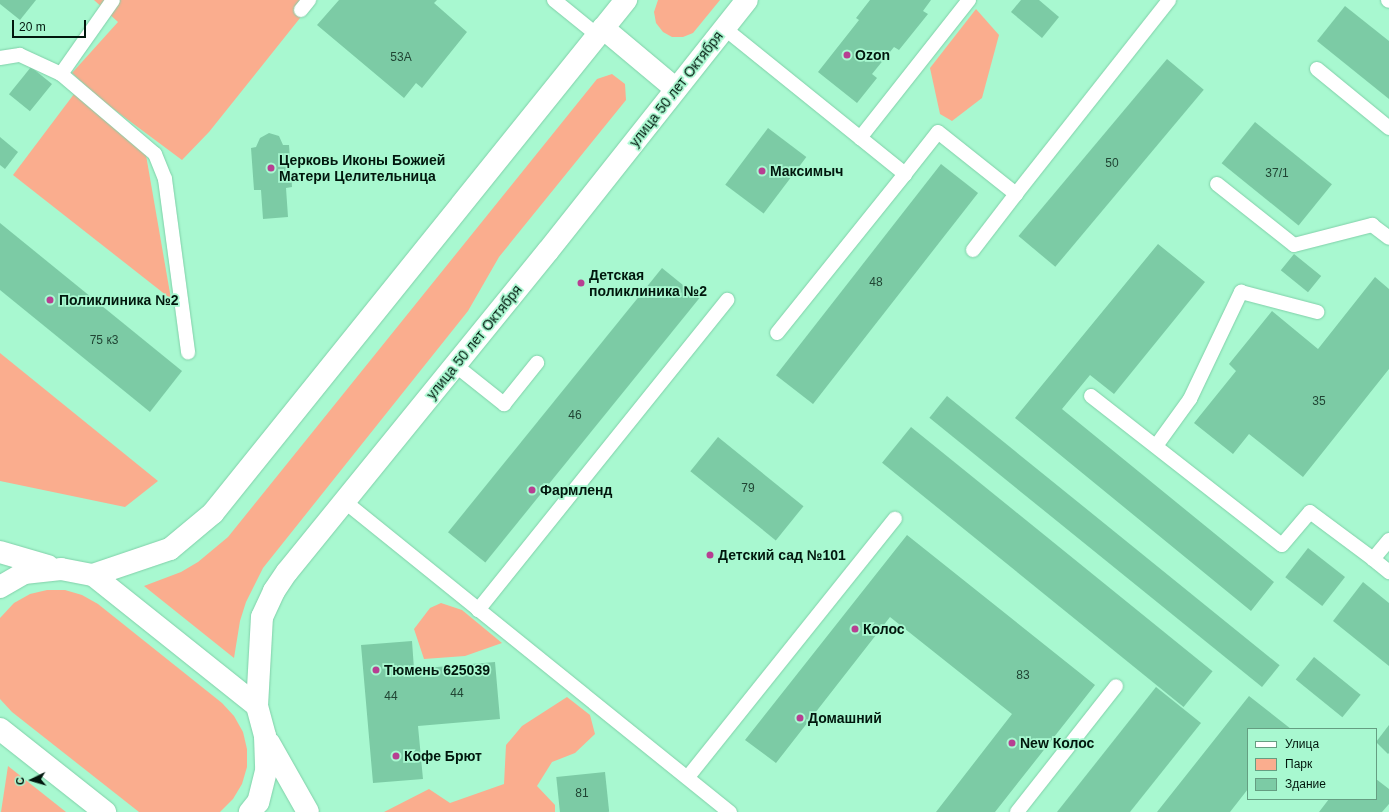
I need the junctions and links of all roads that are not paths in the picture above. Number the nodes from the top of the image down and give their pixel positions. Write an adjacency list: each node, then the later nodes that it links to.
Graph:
1 (113, 0): 11 (lane)
2 (554, 0): 8 (lane)
3 (626, 0): 8 (main road)
4 (747, 0): 7 (main road, улица 50 лет Октября)
5 (970, 0): 14 (lane)
6 (1169, 0): 17 (lane)
7 (724, 28): 12 (main road, улица 50 лет Октября); 14 (lane)
8 (600, 32): 12 (main road); 35 (main road)
9 (0, 58): 11 (lane)
10 (1317, 69): 13 (lane)
11 (61, 74): 23 (lane)
12 (676, 89): 25 (main road, улица 50 лет Октября)
13 (1389, 128)
14 (860, 138): 15 (lane)
15 (905, 174): 17 (lane); 22 (lane)
16 (1217, 184): 18 (lane)
17 (1016, 194): 19 (lane)
18 (1389, 238)
19 (973, 250)
20 (727, 300): 37 (lane)
21 (1317, 312): 27 (lane)
22 (777, 333)
23 (188, 352)
24 (537, 363): 25 (lane)
25 (455, 365): 28 (main road, улица 50 лет Октября)
26 (1091, 396): 27 (lane)
27 (1156, 446): 32 (lane)
28 (344, 501): 37 (lane); 39 (main road, улица 50 лет Октября)
29 (895, 519): 42 (lane)
30 (1389, 540): 32 (lane)
31 (0, 552): 33 (main road)
32 (1373, 559): 34 (lane)
33 (61, 569): 35 (main road); 36 (main road)
34 (1389, 572)
35 (93, 576): 39 (main road)
36 (0, 587)
37 (478, 610): 42 (lane)
38 (1116, 686): 47 (lane)
39 (257, 706): 41 (main road, улица 50 лет Октября)
40 (0, 729): 43 (main road)
41 (265, 736): 44 (main road); 45 (main road)
42 (688, 777): 46 (lane)
43 (105, 812)
44 (250, 812)
45 (308, 812)
46 (730, 812)
47 (1017, 812)

